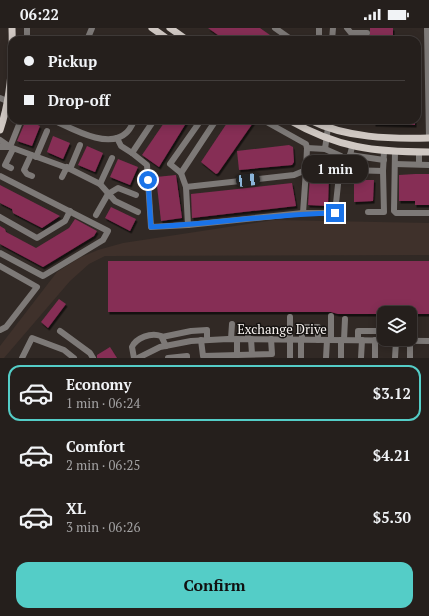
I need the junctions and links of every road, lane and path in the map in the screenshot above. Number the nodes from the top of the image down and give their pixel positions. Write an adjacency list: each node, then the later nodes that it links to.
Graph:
1 (152, 28): 7 (main road)
2 (170, 28): 8 (main road)
3 (347, 28): 6 (street)
4 (427, 28): 21 (street)
5 (277, 29): 9 (street)
6 (367, 33)
7 (163, 36)
8 (182, 36)
9 (287, 36)
10 (8, 76): 11 (main road)
11 (6, 100): 22 (main road)
12 (19, 124): 31 (street)
13 (63, 124): 24 (street)
14 (132, 124): 24 (street)
15 (151, 124): 38 (street)
16 (198, 124): 50 (street)
17 (213, 124): 50 (street)
18 (270, 124): 32 (street)
19 (296, 124): 25 (main road)
20 (328, 124): 25 (street); 26 (main road)
21 (429, 128): 26 (street)
22 (0, 130)
23 (47, 131): 40 (street)
24 (118, 138): 38 (street)
25 (327, 138): 29 (main road); 33 (street)
26 (429, 138)
27 (0, 140): 31 (street)
28 (80, 145): 47 (street)
29 (352, 146): 34 (main road); 39 (street)
30 (0, 147): 31 (street)
31 (11, 148): 40 (street); 46 (street)
32 (307, 148): 33 (street); 48 (street)
33 (325, 148): 61 (street)
34 (384, 151): 35 (main road); 42 (street)
35 (396, 151): 36 (main road); 43 (street)
36 (419, 152): 37 (main road); 44 (street)
37 (429, 152)
38 (132, 153): 65 (street)
39 (350, 155): 42 (street); 49 (street)
40 (34, 156): 47 (street); 52 (street)
41 (112, 158): 54 (street)
42 (384, 160): 49 (street)
43 (394, 164): 44 (street); 62 (street)
44 (419, 164): 45 (street)
45 (429, 165)
46 (11, 168)
47 (68, 168): 53 (street); 54 (street)
48 (306, 170): 55 (street); 61 (street)
49 (383, 170): 60 (street)
50 (181, 173): 55 (street)
51 (0, 176): 58 (street)
52 (32, 176)
53 (62, 177)
54 (100, 184): 56 (street)
55 (186, 187): 65 (street)
56 (108, 194): 57 (street); 59 (street); 63 (street)
57 (136, 195)
58 (70, 211): 64 (street); 66 (street)
59 (138, 212)
60 (368, 212)
61 (303, 213): 65 (street)
62 (429, 213)
63 (96, 215)
64 (0, 217)
65 (188, 225)
66 (0, 253)
67 (0, 266): 72 (street)
68 (331, 316): 89 (street)
69 (290, 317): 75 (street)
70 (345, 318): 90 (street)
71 (232, 324): 81 (street)
72 (0, 330)
73 (262, 331): 74 (street); 82 (street); 83 (street)
74 (277, 331): 75 (street); 84 (street)
75 (290, 331): 86 (street)
76 (372, 331): 77 (street); 91 (street); 92 (street)
77 (377, 331)
78 (60, 332): 106 (street)
79 (181, 333): 80 (street); 85 (street); 95 (street)
80 (162, 337): 96 (street); 107 (street)
81 (234, 339): 82 (street, Exchange Drive); 85 (street, Exchange Drive); 100 (street)
82 (250, 339): 83 (street, Exchange Drive); 99 (street)
83 (263, 339): 84 (street, Exchange Drive)
84 (274, 339): 86 (street, Exchange Drive); 99 (street)
85 (204, 340): 95 (street, Exchange Drive); 103 (street)
86 (290, 340): 87 (street, Exchange Drive); 110 (street)
87 (302, 340): 88 (street, Exchange Drive); 88 (street); 111 (street)
88 (318, 340): 89 (street, Exchange Drive)
89 (329, 340): 90 (street, Exchange Drive); 112 (street)
90 (343, 340): 91 (street, Exchange Drive); 113 (street)
91 (360, 340): 92 (street, Exchange Drive); 114 (street)
92 (374, 340): 115 (street)
93 (417, 341): 94 (street, Exchange Drive)
94 (429, 341)
95 (184, 342): 96 (street, Exchange Drive); 102 (street)
96 (166, 346): 101 (street, Exchange Drive)
97 (398, 346): 116 (street)
98 (411, 346): 117 (street)
99 (252, 354): 100 (street)
100 (237, 355): 103 (street)
101 (146, 356): 108 (street, Exchange Drive)
102 (187, 357): 109 (street)
103 (203, 357)
104 (22, 358): 105 (street)
105 (74, 358)
106 (93, 358)
107 (134, 358)
108 (138, 358)
109 (168, 358)
110 (290, 358)
111 (301, 358)
112 (326, 358)
113 (341, 358)
114 (361, 358)
115 (375, 358)
116 (395, 358)
117 (410, 358)

